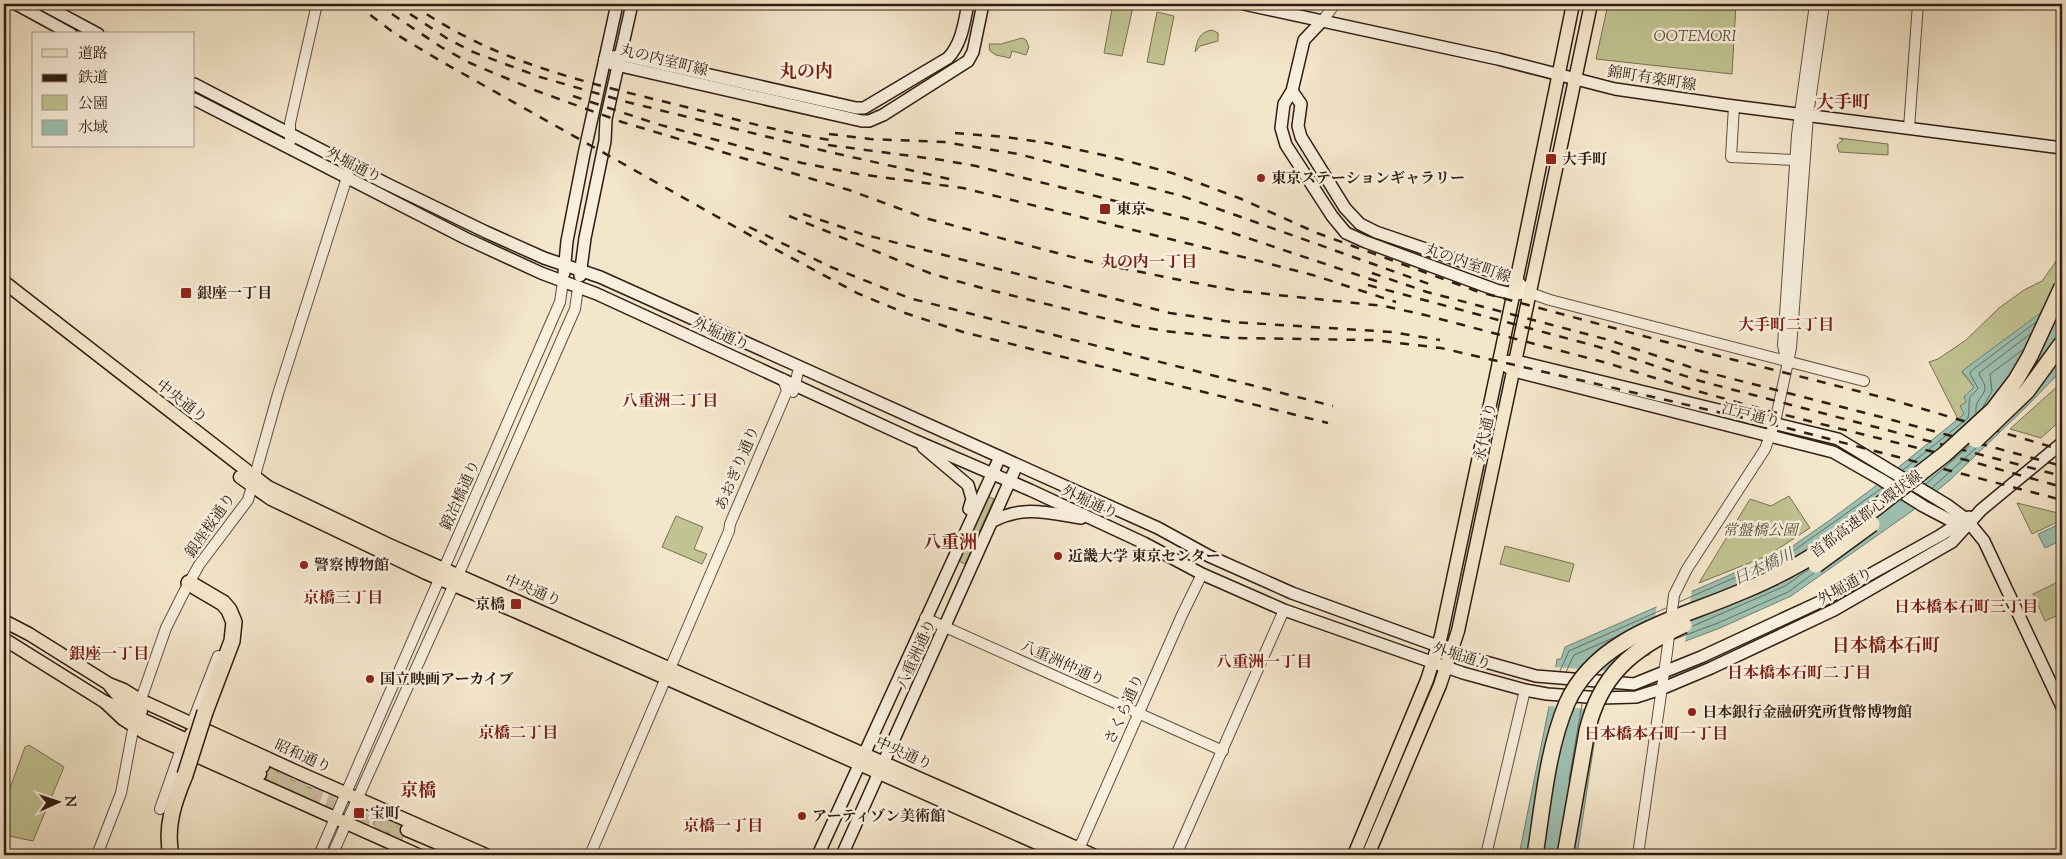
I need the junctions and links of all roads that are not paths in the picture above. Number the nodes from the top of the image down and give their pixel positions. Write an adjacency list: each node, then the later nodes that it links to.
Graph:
1 (16, 4): 16 (main road)
2 (42, 4): 17 (main road)
3 (317, 4): 28 (street)
4 (616, 4): 18 (main road, 鍛冶橋通り)
5 (632, 4): 19 (main road, 鍛冶橋通り)
6 (968, 4): 19 (main road, 丸の内室町線)
7 (983, 4): 19 (main road, 丸の内室町線)
8 (1244, 4): 15 (main road, 錦町有楽町線)
9 (1335, 4): 15 (street)
10 (1573, 4): 20 (main road, 永代通り)
11 (1591, 4): 21 (main road, 永代通り)
12 (1815, 4): 26 (street)
13 (1824, 4): 26 (street)
14 (1918, 4): 27 (street)
15 (1324, 20): 20 (main road, 錦町有楽町線); 23 (main road, 丸の内室町線)
16 (67, 32)
17 (94, 32)
18 (605, 59): 19 (main road, 丸の内室町線); 33 (main road, 鍛冶橋通り)
19 (620, 60): 34 (main road, 鍛冶橋通り)
20 (1559, 74): 21 (main road, 錦町有楽町線); 35 (main road, 永代通り)
21 (1576, 79): 25 (main road, 錦町有楽町線); 41 (main road, 永代通り)
22 (195, 85): 28 (main road, 外堀通り)
23 (1292, 91): 35 (main road, 丸の内室町線); 42 (main road, 丸の内室町線)
24 (195, 100): 32 (main road, 外堀通り)
25 (1734, 106): 26 (main road, 錦町有楽町線); 30 (street)
26 (1803, 115): 27 (main road, 錦町有楽町線); 30 (street); 45 (street)
27 (1909, 128): 29 (main road, 錦町有楽町線)
28 (290, 138): 31 (main road, 外堀通り)
29 (2062, 148)
30 (1795, 160): 45 (street)
31 (351, 166): 32 (street, 銀座桜通り); 33 (main road, 外堀通り)
32 (347, 177): 37 (main road, 外堀通り); 58 (street, 銀座桜通り)
33 (564, 265): 34 (main road, 外堀通り); 37 (main road, 鍛冶橋通り)
34 (582, 270): 39 (main road, 鍛冶橋通り); 47 (main road, 外堀通り)
35 (1516, 280): 41 (main road, 丸の内室町線); 42 (main road, 永代通り)
36 (4, 282): 58 (main road, 中央通り)
37 (563, 282): 39 (main road, 外堀通り); 65 (street, 鍛冶橋通り)
38 (2062, 287): 118 (highway, 首都高速都心環状線, bridge)
39 (578, 288): 48 (main road, 外堀通り); 67 (street, 鍛冶橋通り)
40 (4, 292): 58 (main road, 中央通り)
41 (1530, 293): 42 (main road, 丸の内室町線); 45 (street); 46 (main road, 永代通り)
42 (1513, 294): 44 (main road, 永代通り)
43 (2062, 343): 119 (highway, 首都高速都心環状線, bridge)
44 (1498, 362): 46 (main road, 江戸通り); 78 (main road, 永代通り)
45 (1787, 362): 49 (street); 51 (street)
46 (1515, 366): 51 (main road, 江戸通り); 52 (main road, 江戸通り); 79 (main road, 永代通り)
47 (800, 368): 50 (street, あおぎり通り); 55 (main road, 外堀通り)
48 (783, 379): 50 (main road, 外堀通り); 63 (street, あおぎり通り)
49 (1864, 381)
50 (796, 385): 53 (main road, 外堀通り); 63 (street, あおぎり通り)
51 (1776, 422): 52 (street); 62 (main road, 江戸通り)
52 (1772, 436): 62 (main road, 江戸通り); 84 (street, bridge)
53 (914, 440): 57 (main road, 外堀通り); 64 (main road)
54 (2062, 443): 62 (main road, 外堀通り)
55 (1000, 457): 56 (main road, 外堀通り); 57 (main road, 八重洲通り)
56 (1016, 465): 59 (main road, 八重洲通り); 78 (main road, 外堀通り)
57 (991, 474): 59 (main road, 外堀通り); 64 (main road, 八重洲通り)
58 (252, 481): 65 (main road, 中央通り); 68 (street, 銀座桜通り)
59 (1009, 482): 60 (main road, 八重洲通り); 61 (main road, 外堀通り)
60 (993, 521): 61 (main road); 73 (main road, 八重洲通り)
61 (1098, 521): 66 (main road, 外堀通り)
62 (1964, 523): 84 (main road, 外堀通り); 85 (main road, 外堀通り); 87 (main road, 江戸通り)
63 (729, 531): 83 (street)
64 (960, 541): 71 (main road, 八重洲通り)
65 (442, 574): 67 (main road, 中央通り); 96 (street, 鍛冶橋通り)
66 (1202, 574): 69 (main road, 外堀通り); 89 (street, さくら通り)
67 (456, 580): 83 (main road, 中央通り); 97 (street, 鍛冶橋通り)
68 (193, 585): 88 (street, 銀座桜通り); 102 (highway, bridge)
69 (1284, 610): 81 (main road, 外堀通り); 92 (street)
70 (4, 611): 75 (main road, 昭和通り)
71 (925, 618): 73 (street, 八重洲仲通り); 93 (main road, 八重洲通り)
72 (4, 621): 75 (main road, 昭和通り)
73 (945, 627): 89 (street, 八重洲仲通り); 94 (main road, 八重洲通り)
74 (4, 632): 77 (main road, 昭和通り)
75 (29, 634): 88 (main road, 昭和通り)
76 (4, 639): 77 (main road, 昭和通り)
77 (17, 646): 88 (main road, 昭和通り)
78 (1438, 646): 79 (main road, 外堀通り); 81 (main road, 永代通り)
79 (1452, 651): 82 (main road, 永代通り); 84 (main road, 外堀通り, bridge)
80 (218, 656): 90 (street)
81 (1433, 663): 82 (main road, 外堀通り); 115 (main road, 永代通り)
82 (1447, 668): 86 (main road, 外堀通り); 116 (main road, 永代通り)
83 (668, 673): 93 (main road, 中央通り); 109 (street)
84 (1664, 673): 85 (street)
85 (1661, 689): 86 (main road, 外堀通り, bridge); 120 (street)
86 (1525, 690): 117 (street)
87 (2062, 707)
88 (136, 713): 90 (main road, 昭和通り); 91 (main road, 昭和通り); 95 (main road, 昭和通り); 101 (street, 銀座桜通り)
89 (1139, 713): 92 (street, 八重洲仲通り); 100 (street, さくら通り)
90 (192, 723): 96 (main road, 昭和通り)
91 (180, 749): 98 (street); 99 (main road, 昭和通り)
92 (1223, 751): 114 (street)
93 (862, 759): 94 (main road, 中央通り); 110 (main road, 八重洲通り)
94 (882, 767): 100 (main road, 中央通り); 111 (main road, 八重洲通り); 112 (main road, 中央通り)
95 (261, 770)
96 (345, 793): 97 (main road, 昭和通り); 99 (street, 鍛冶橋通り)
97 (358, 798): 99 (street, 鍛冶橋通り); 108 (main road, 昭和通り)
98 (160, 809)
99 (340, 821): 103 (street, 鍛冶橋通り); 104 (street, 鍛冶橋通り); 105 (main road, 昭和通り)
100 (1074, 852): 113 (main road, 中央通り)
101 (97, 855)
102 (171, 855)
103 (319, 855)
104 (332, 855)
105 (418, 855)
106 (445, 855): 107 (main road)
107 (466, 855)
108 (486, 855)
109 (590, 855)
110 (818, 855)
111 (842, 855)
112 (1064, 855)
113 (1092, 855)
114 (1176, 855)
115 (1354, 855)
116 (1368, 855)
117 (1486, 855)
118 (1535, 855)
119 (1565, 855)
120 (1638, 855)

